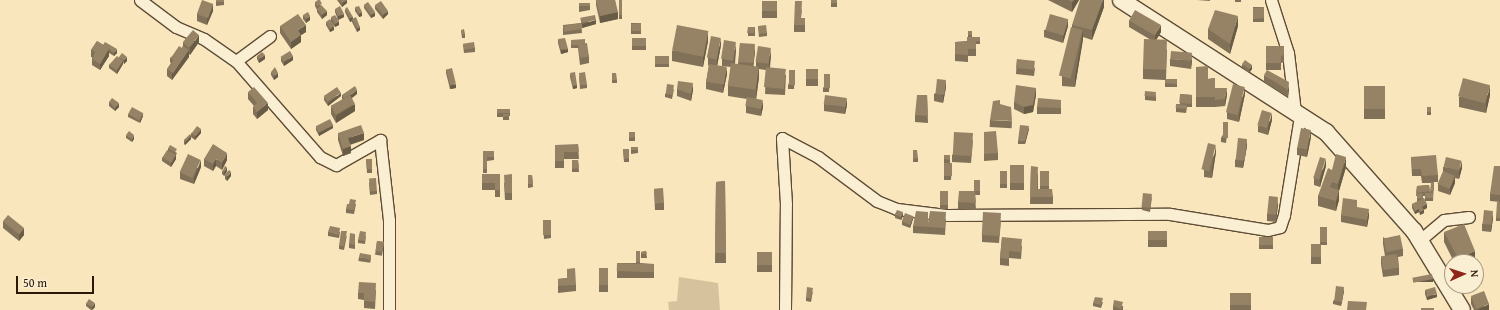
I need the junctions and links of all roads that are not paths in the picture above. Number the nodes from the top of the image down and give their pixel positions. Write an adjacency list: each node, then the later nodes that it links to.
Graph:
1 (140, 0): 5 (street)
2 (1121, 0): 6 (street)
3 (1271, 0): 6 (street)
4 (270, 36): 5 (street)
5 (236, 60): 11 (street)
6 (1298, 114): 8 (street); 12 (street)
7 (1469, 217): 8 (street)
8 (1420, 240): 9 (street)
9 (1444, 279)
10 (1453, 294): 13 (street); 14 (street)
11 (389, 310)
12 (784, 310)
13 (1455, 310)
14 (1462, 310)

